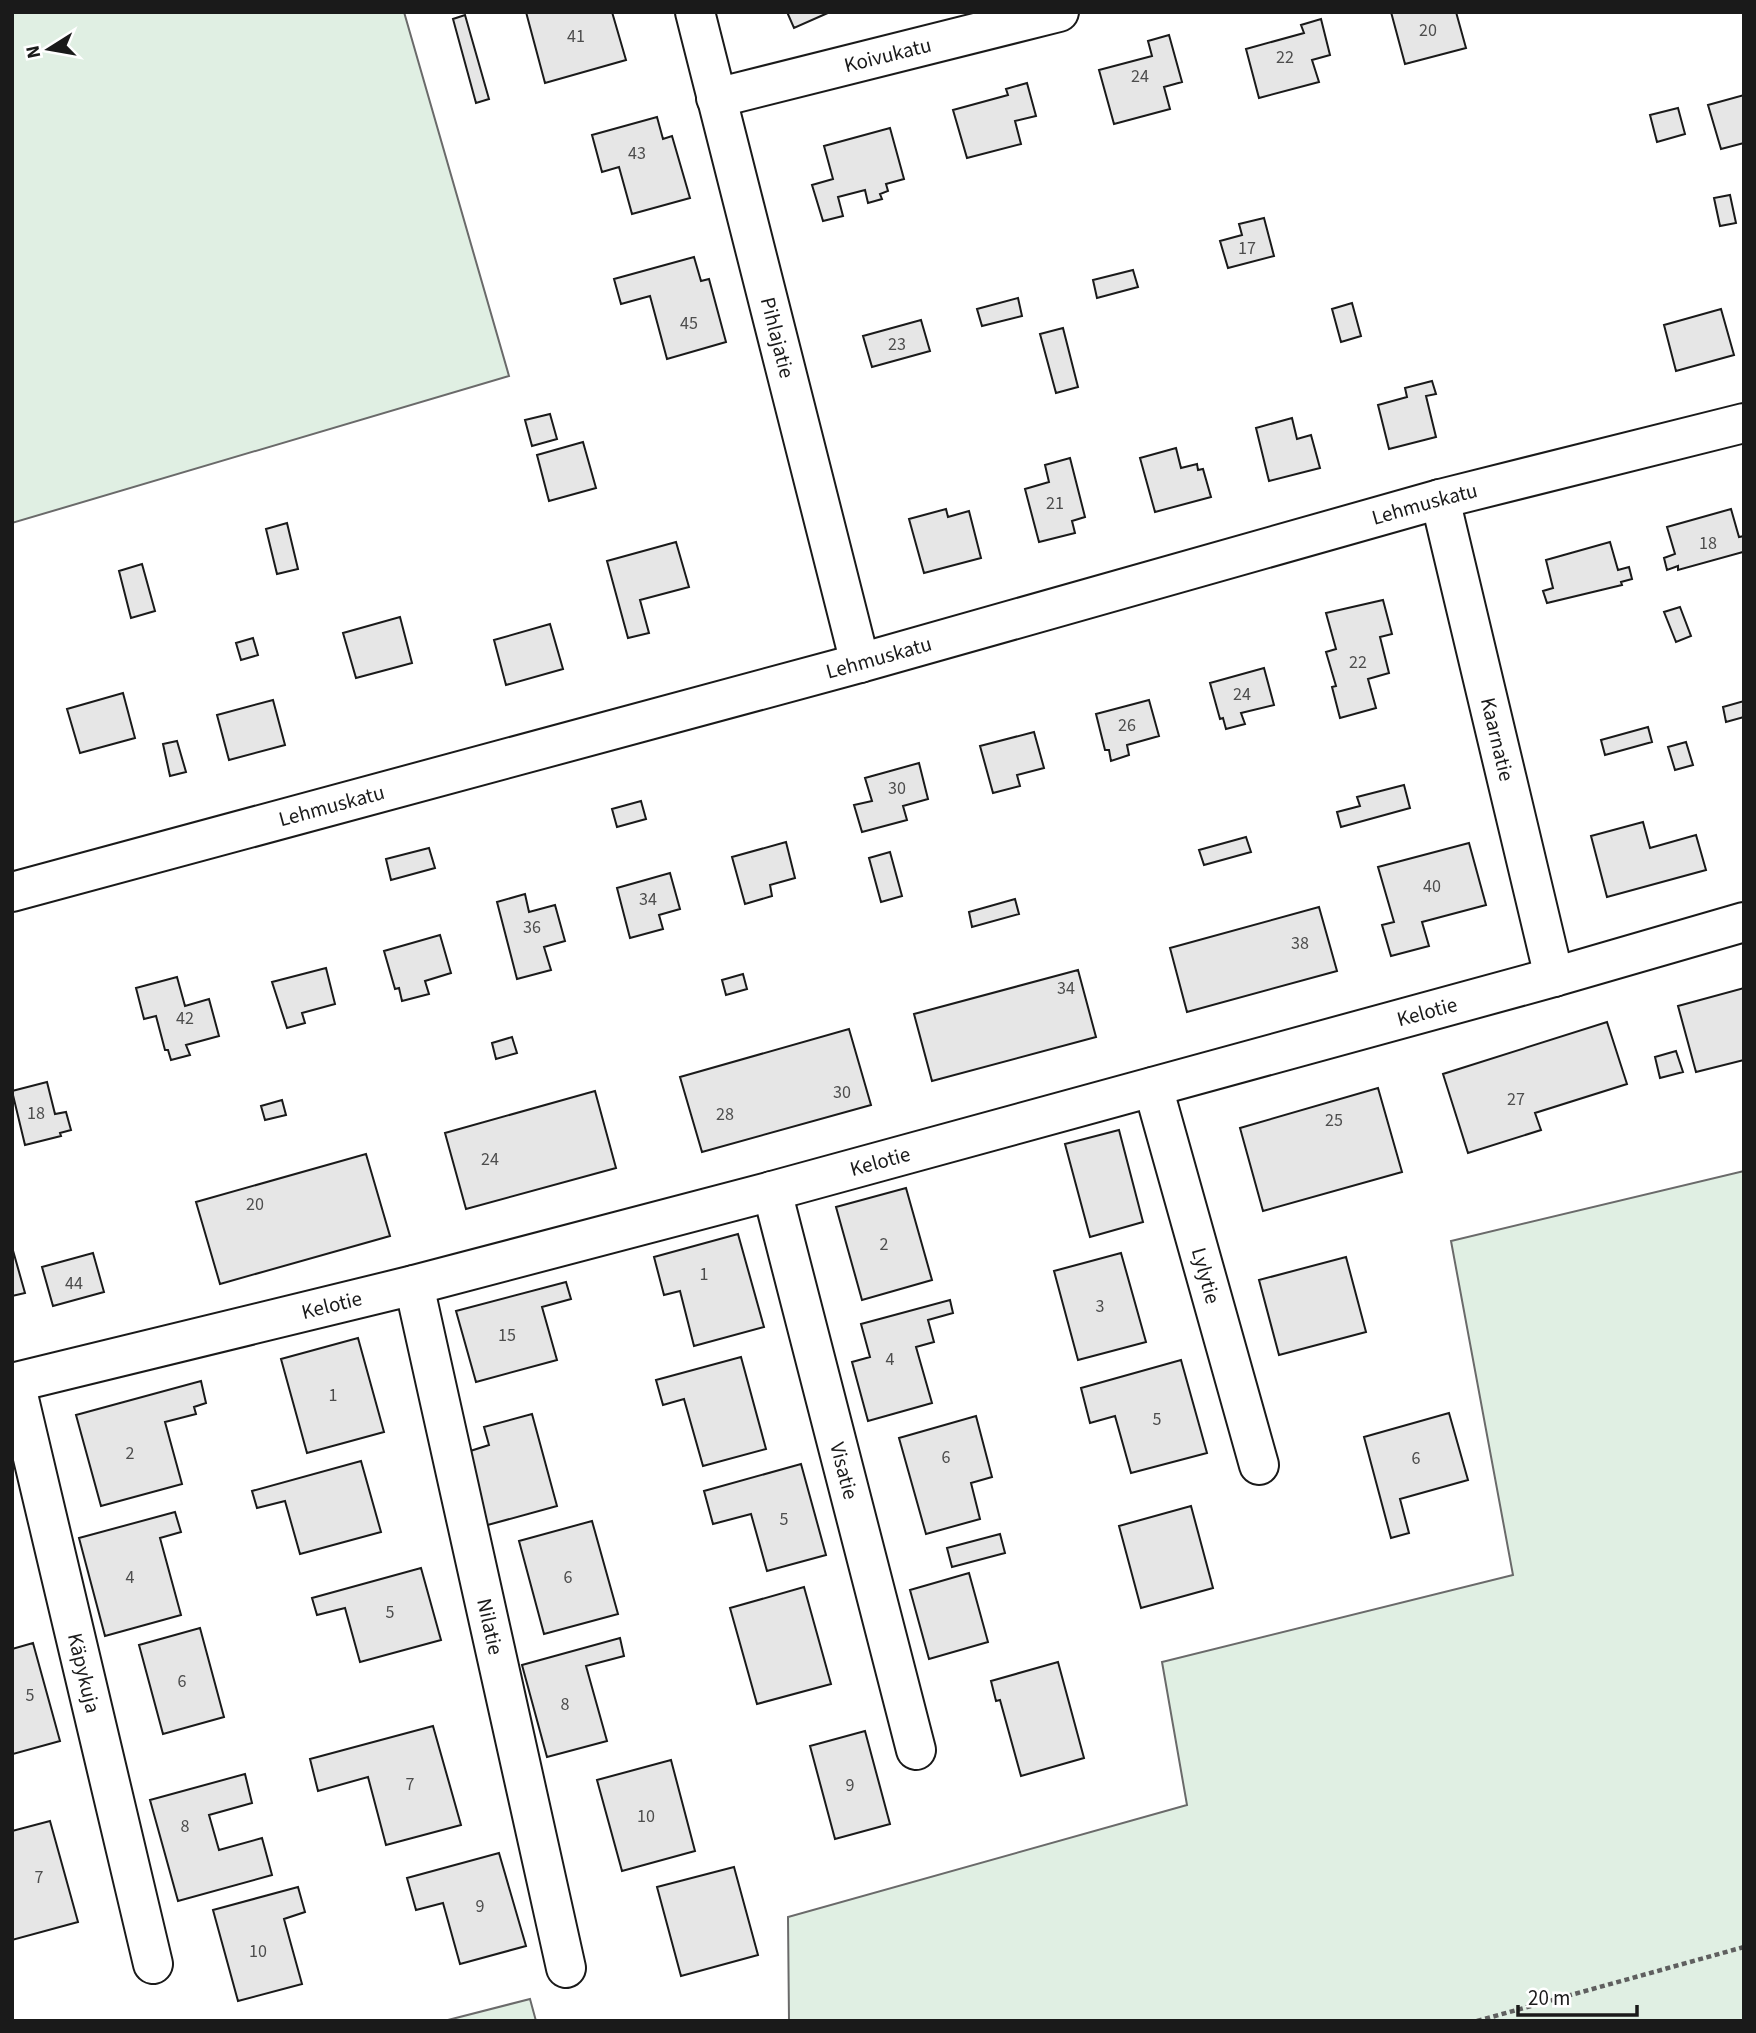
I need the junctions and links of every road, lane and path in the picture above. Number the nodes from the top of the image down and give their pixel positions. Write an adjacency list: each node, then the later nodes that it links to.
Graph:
1 (695, 12): 3 (street, Pihlajatie)
2 (1059, 12): 3 (street, Koivukatu)
3 (716, 98): 6 (street, Pihlajatie)
4 (1744, 423): 5 (street, Lehmuskatu)
5 (1440, 499): 6 (street, Lehmuskatu); 9 (street, Kaarnatie)
6 (860, 663): 7 (street, Lehmuskatu)
7 (12, 892)
8 (1744, 922): 9 (street, Kelotie)
9 (1554, 977): 10 (street, Kelotie)
10 (1153, 1087): 11 (street, Kelotie); 14 (street, Lylytie)
11 (772, 1191): 12 (street, Kelotie); 15 (street, Visatie)
12 (414, 1285): 13 (street, Kelotie); 18 (street, Nilatie)
13 (13, 1383): 17 (street, Käpykuja)
14 (1259, 1465)
15 (916, 1749)
16 (1744, 1947): 19 (path)
17 (153, 1964)
18 (566, 1968)
19 (1477, 2021)

